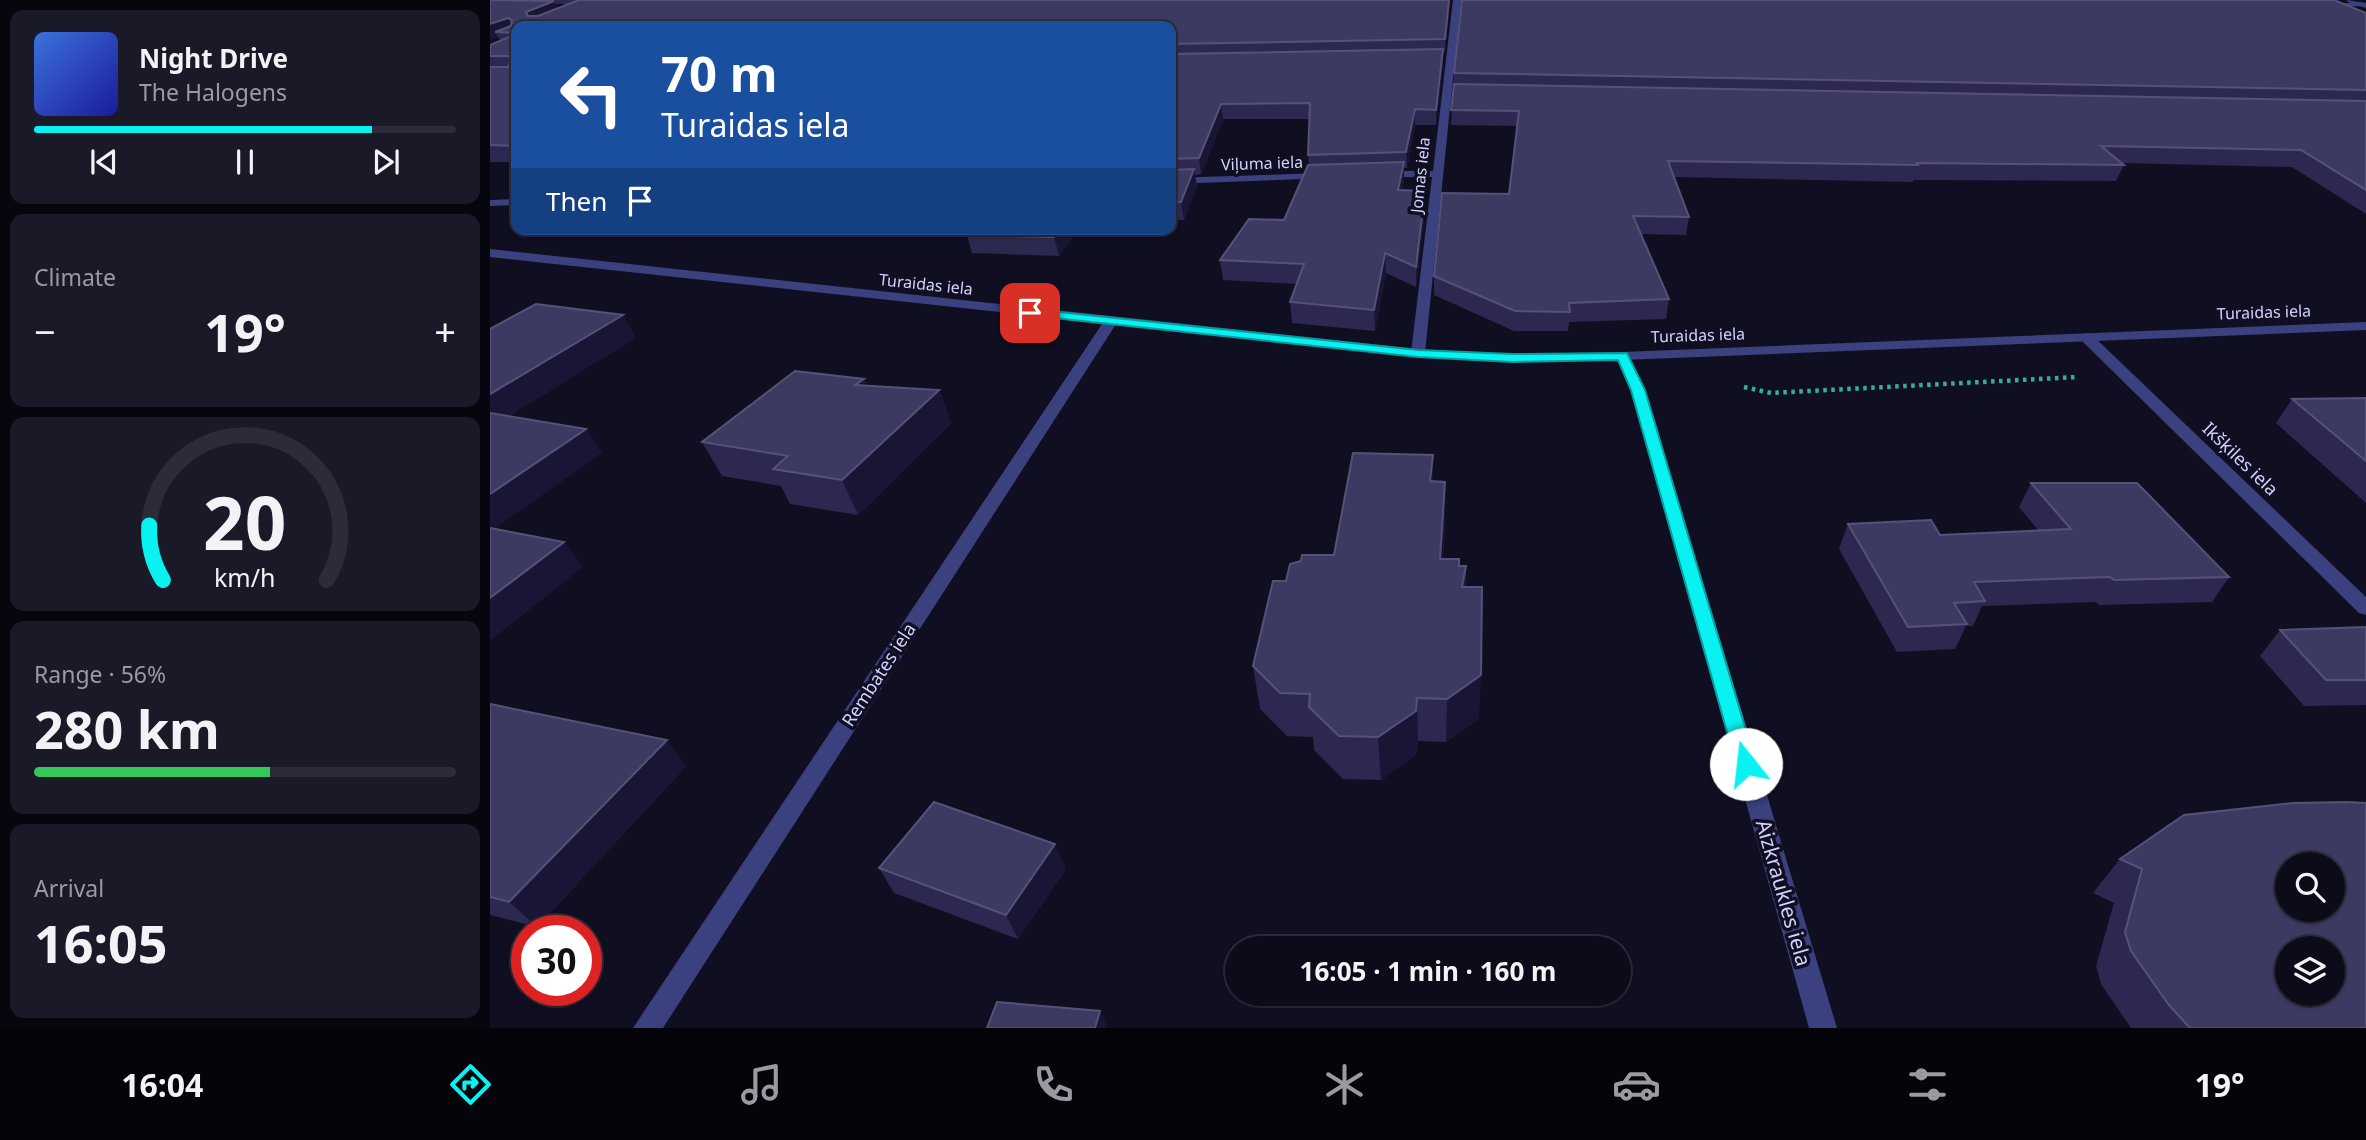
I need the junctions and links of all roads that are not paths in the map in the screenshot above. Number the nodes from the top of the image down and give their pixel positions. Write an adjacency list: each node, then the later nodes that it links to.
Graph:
1 (1457, 0): 5 (street, Jomas iela)
2 (2351, 0): 4 (street)
3 (2321, 5): 4 (street)
4 (2364, 6)
5 (1438, 174): 6 (street); 15 (street, Jomas iela)
6 (1377, 175)
7 (1336, 176): 8 (street, Viļuma iela)
8 (1176, 181)
9 (511, 202): 10 (street)
10 (490, 203)
11 (490, 253): 12 (street, Turaidas iela)
12 (1111, 321): 15 (street, Turaidas iela); 18 (street, Rembates iela)
13 (2366, 326): 14 (street, Turaidas iela)
14 (2086, 337): 16 (street, Turaidas iela); 17 (street, Ikšķiles iela)
15 (1418, 354): 16 (street, Turaidas iela)
16 (1622, 356): 19 (street, Aizkraukles iela)
17 (2366, 608)
18 (648, 1028)
19 (1823, 1028)

